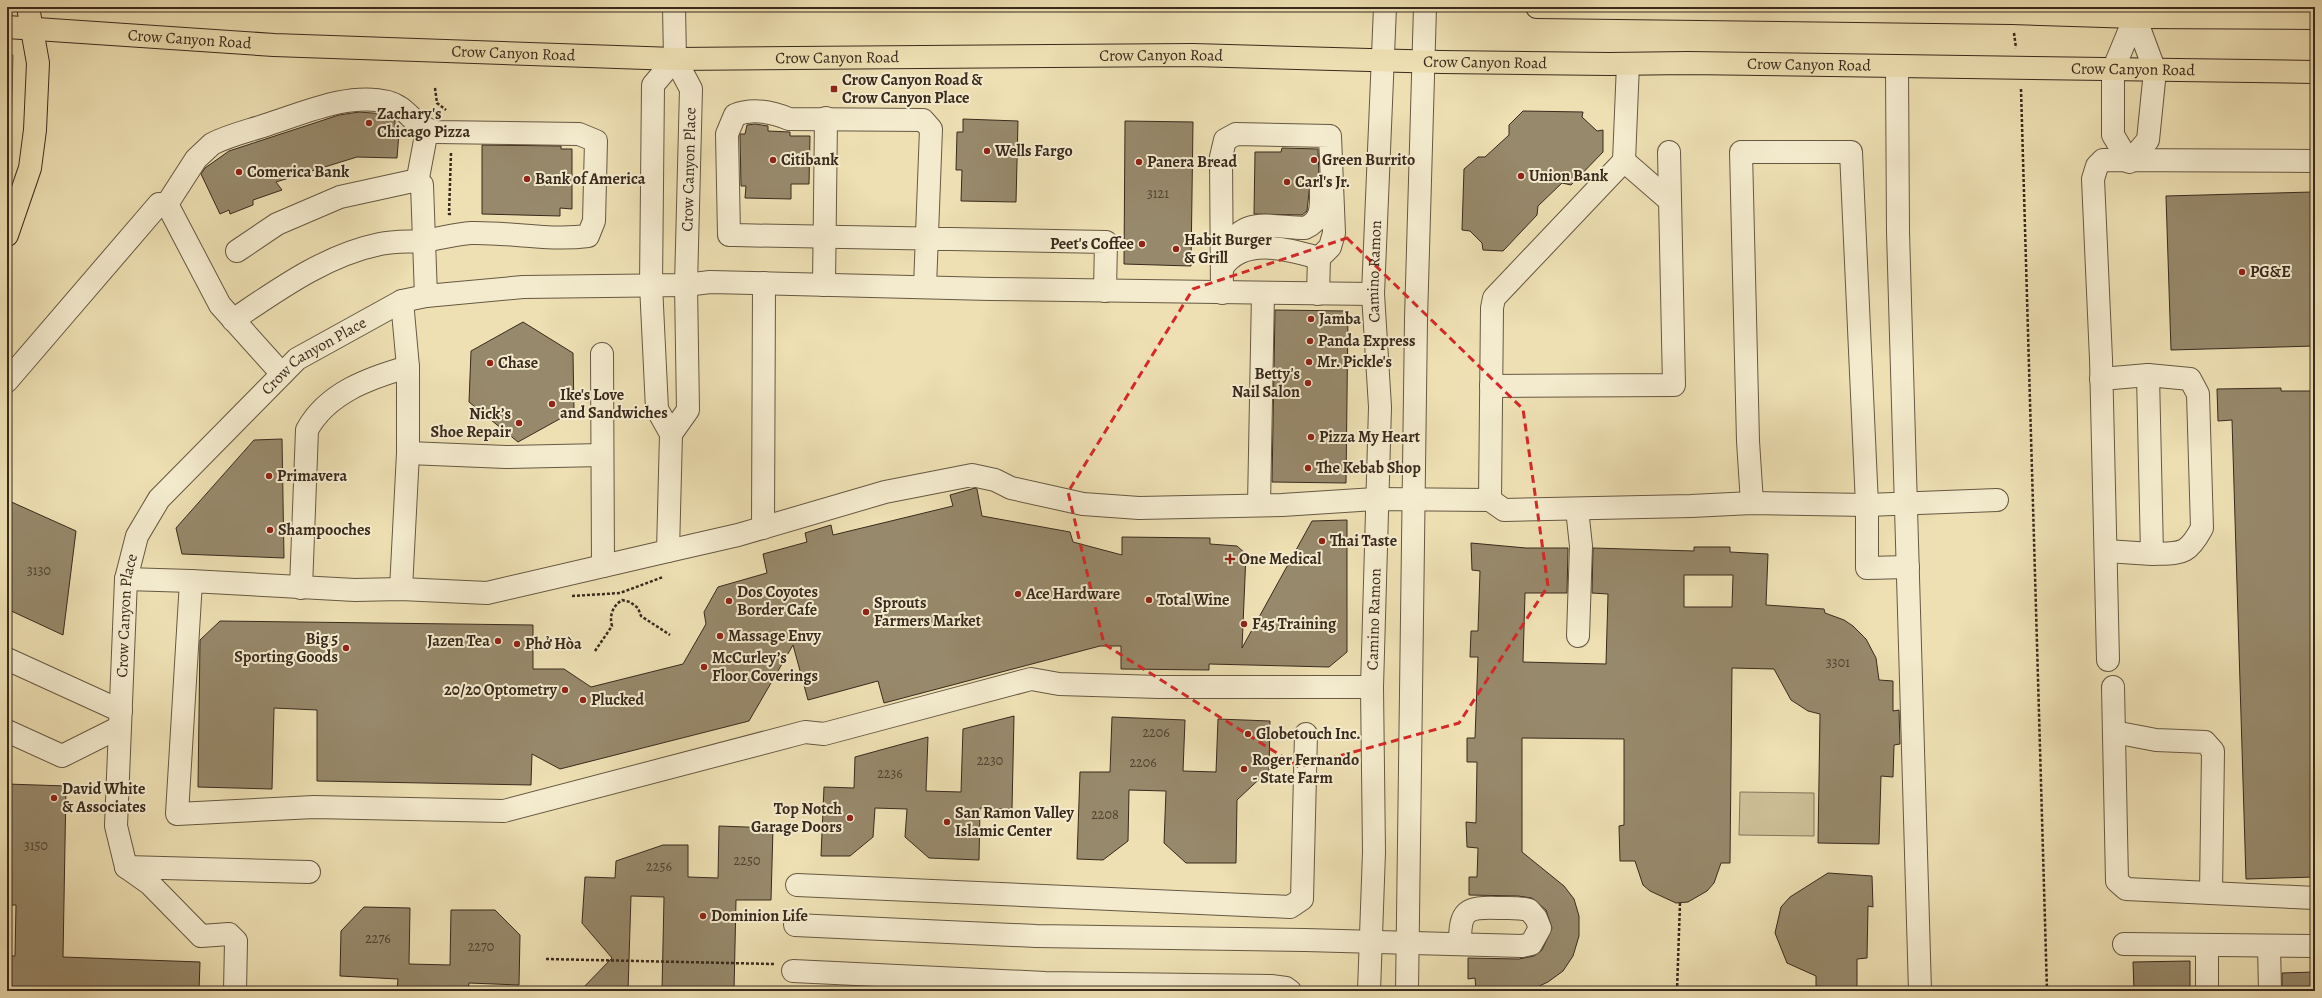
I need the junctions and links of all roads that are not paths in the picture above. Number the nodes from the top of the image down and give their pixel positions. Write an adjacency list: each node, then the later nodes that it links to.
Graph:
1 (28, 7): 12 (main road)
2 (674, 7): 13 (street, Crow Canyon Place)
3 (1385, 7): 14 (street, Camino Ramon)
4 (1425, 7): 15 (street)
5 (1537, 7): 6 (main road)
6 (1603, 8): 7 (main road)
7 (1692, 8): 8 (main road)
8 (1878, 10): 9 (main road)
9 (2135, 12): 10 (main road); 18 (street); 19 (street)
10 (2315, 18)
11 (7, 27): 12 (main road, Crow Canyon Road)
12 (32, 28): 13 (main road, Crow Canyon Road); 31 (main road)
13 (675, 59): 14 (main road, Crow Canyon Road); 39 (street); 40 (street, Crow Canyon Place)
14 (1381, 60): 15 (main road, Crow Canyon Road); 47 (street, Camino Ramon)
15 (1423, 62): 16 (main road, Crow Canyon Road); 62 (street)
16 (1628, 64): 17 (main road, Crow Canyon Road); 25 (street)
17 (1897, 67): 18 (main road, Crow Canyon Road); 66 (street)
18 (2112, 70): 19 (main road, Crow Canyon Road); 27 (street)
19 (2155, 71): 20 (main road, Crow Canyon Road); 27 (street)
20 (2315, 72)
21 (826, 118): 32 (street); 32 (street); 33 (street)
22 (427, 130): 28 (street); 30 (street); 34 (street)
23 (1318, 136): 36 (street); 37 (street); 37 (street)
24 (1669, 152): 29 (street)
25 (1624, 161): 29 (street); 57 (street)
26 (2315, 161): 27 (street)
27 (2129, 162): 55 (street)
28 (417, 183): 34 (street); 35 (street)
29 (1670, 201): 57 (street)
30 (167, 204): 50 (street); 56 (street)
31 (7, 235)
32 (825, 236): 33 (street); 41 (street)
33 (927, 238): 42 (street); 43 (street)
34 (424, 241): 48 (street); 50 (street)
35 (237, 251)
36 (1319, 258): 37 (street); 46 (street)
37 (1222, 268): 44 (street)
38 (764, 283): 40 (street, Crow Canyon Place); 41 (street, Crow Canyon Place); 70 (street)
39 (651, 285): 40 (street, Crow Canyon Place); 48 (street, Crow Canyon Place); 58 (street)
40 (686, 285): 58 (street, Crow Canyon Place)
41 (824, 285): 42 (street, Crow Canyon Place)
42 (925, 287): 43 (street, Crow Canyon Place)
43 (1106, 291): 44 (street, Crow Canyon Place)
44 (1222, 293): 45 (street, Crow Canyon Place)
45 (1263, 294): 46 (street, Crow Canyon Place); 68 (street)
46 (1318, 294): 47 (street, Crow Canyon Place)
47 (1373, 294): 61 (street, Camino Ramon)
48 (426, 296): 49 (street, Crow Canyon Place)
49 (402, 301): 52 (street); 53 (street, Crow Canyon Place)
50 (233, 320): 53 (street)
51 (602, 354): 60 (street)
52 (408, 367): 59 (street); 78 (street)
53 (282, 374): 76 (street, Crow Canyon Place)
54 (2148, 375): 55 (street); 73 (street); 73 (street)
55 (2101, 379): 72 (street)
56 (7, 381)
57 (1491, 386): 63 (street)
58 (670, 434): 71 (street)
59 (408, 453): 60 (street); 79 (street)
60 (602, 455): 74 (street)
61 (1376, 499): 62 (street); 68 (street); 83 (street, Camino Ramon)
62 (1415, 500): 63 (street); 96 (street)
63 (1490, 500): 69 (street)
64 (1997, 500): 66 (street)
65 (1752, 503): 67 (street); 67 (street); 69 (street)
66 (1906, 504): 67 (street); 75 (street)
67 (1867, 505): 75 (street)
68 (1259, 506): 70 (street)
69 (1578, 508): 80 (street)
70 (764, 528): 71 (street)
71 (668, 551): 74 (street)
72 (2106, 551): 73 (street); 82 (street)
73 (2152, 554)
74 (603, 566): 79 (street)
75 (1908, 567): 107 (street)
76 (126, 579): 77 (street); 85 (street, Crow Canyon Place)
77 (191, 581): 78 (street); 83 (street)
78 (302, 588): 79 (street)
79 (401, 589)
80 (1578, 636)
81 (7, 659): 85 (street)
82 (2108, 660)
83 (1372, 687): 95 (street, Camino Ramon)
84 (2112, 687): 87 (street)
85 (121, 719): 86 (street); 89 (street, Crow Canyon Place)
86 (7, 731)
87 (2114, 732): 92 (street); 92 (street)
88 (1306, 734): 91 (street)
89 (126, 867): 90 (street); 103 (street)
90 (309, 872)
91 (797, 884)
92 (2211, 893): 93 (street)
93 (2315, 898)
94 (795, 925): 95 (street)
95 (1371, 941): 96 (street); 105 (street, Camino Ramon)
96 (1408, 942): 97 (street); 106 (street)
97 (1460, 943)
98 (2124, 944): 99 (street)
99 (2207, 945): 100 (street); 108 (street)
100 (2269, 946): 101 (street); 109 (street)
101 (2315, 946)
102 (786, 967): 104 (street)
103 (235, 991)
104 (1290, 991)
105 (1369, 991)
106 (1407, 991)
107 (1920, 991)
108 (2207, 991)
109 (2270, 991)

